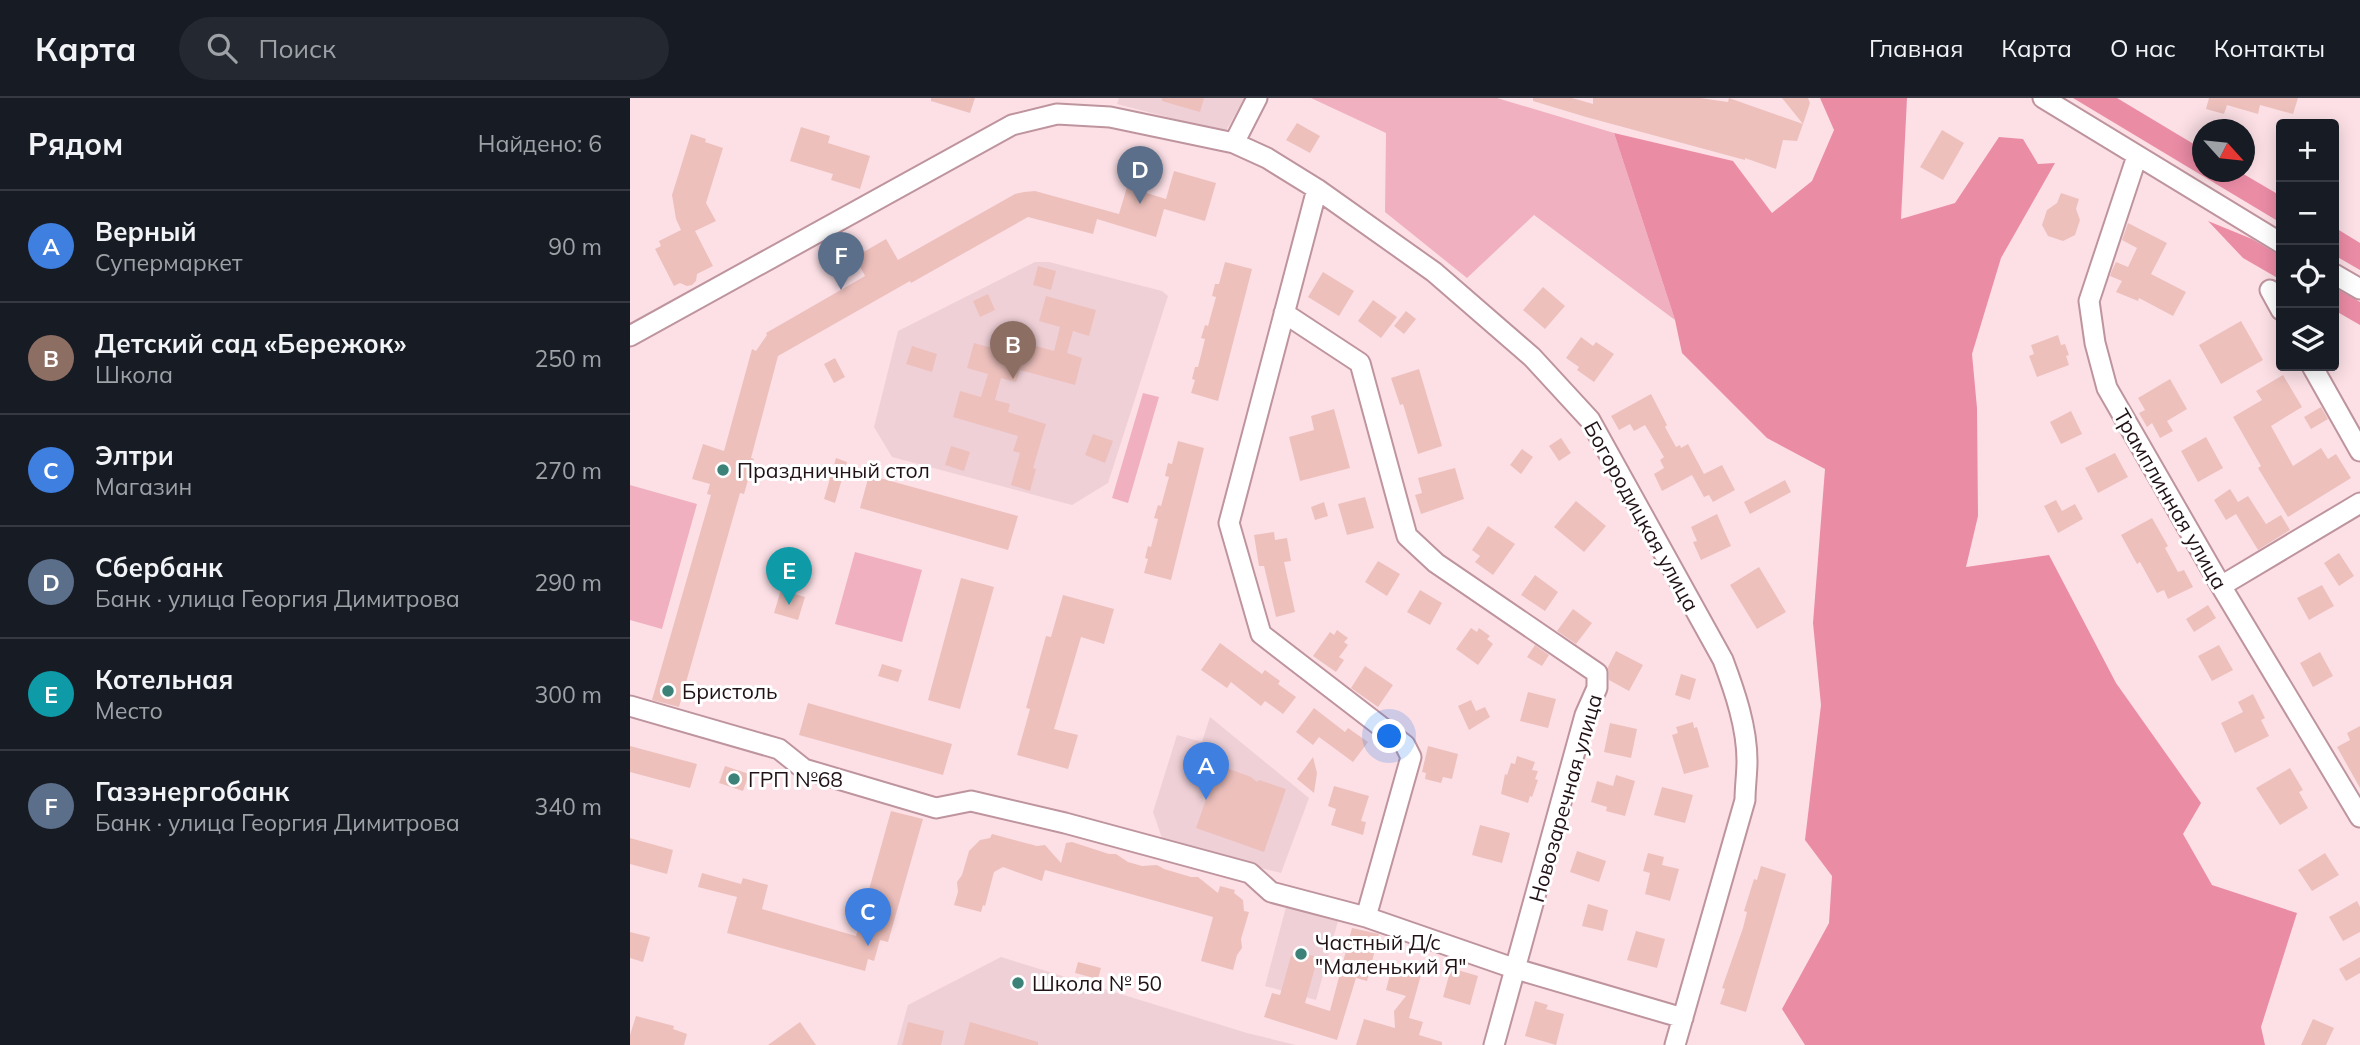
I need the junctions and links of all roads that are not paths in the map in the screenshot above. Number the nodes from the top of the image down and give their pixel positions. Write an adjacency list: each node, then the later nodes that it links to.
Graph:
1 (1257, 98): 3 (street)
2 (2043, 98): 4 (street)
3 (1234, 143): 5 (street, Богородицкая улица); 12 (street, Богородицкая улица)
4 (2137, 156): 6 (street); 16 (street, Трамплинная улица)
5 (1317, 189): 11 (street); 21 (street, Богородицкая улица)
6 (2276, 240)
7 (2339, 277): 8 (street)
8 (2360, 289)
9 (2270, 290): 10 (street)
10 (2280, 308)
11 (1284, 313): 19 (street); 20 (street, Новозаречная улица)
12 (630, 337)
13 (2315, 371): 14 (street)
14 (2360, 451)
15 (2360, 503): 16 (street)
16 (2221, 586): 18 (street, Трамплинная улица)
17 (630, 706): 19 (street)
18 (2360, 817)
19 (1366, 917): 20 (street)
20 (1516, 969): 21 (street); 22 (street, Новозаречная улица)
21 (1683, 1018): 23 (street, Богородицкая улица)
22 (1494, 1045)
23 (1675, 1045)

